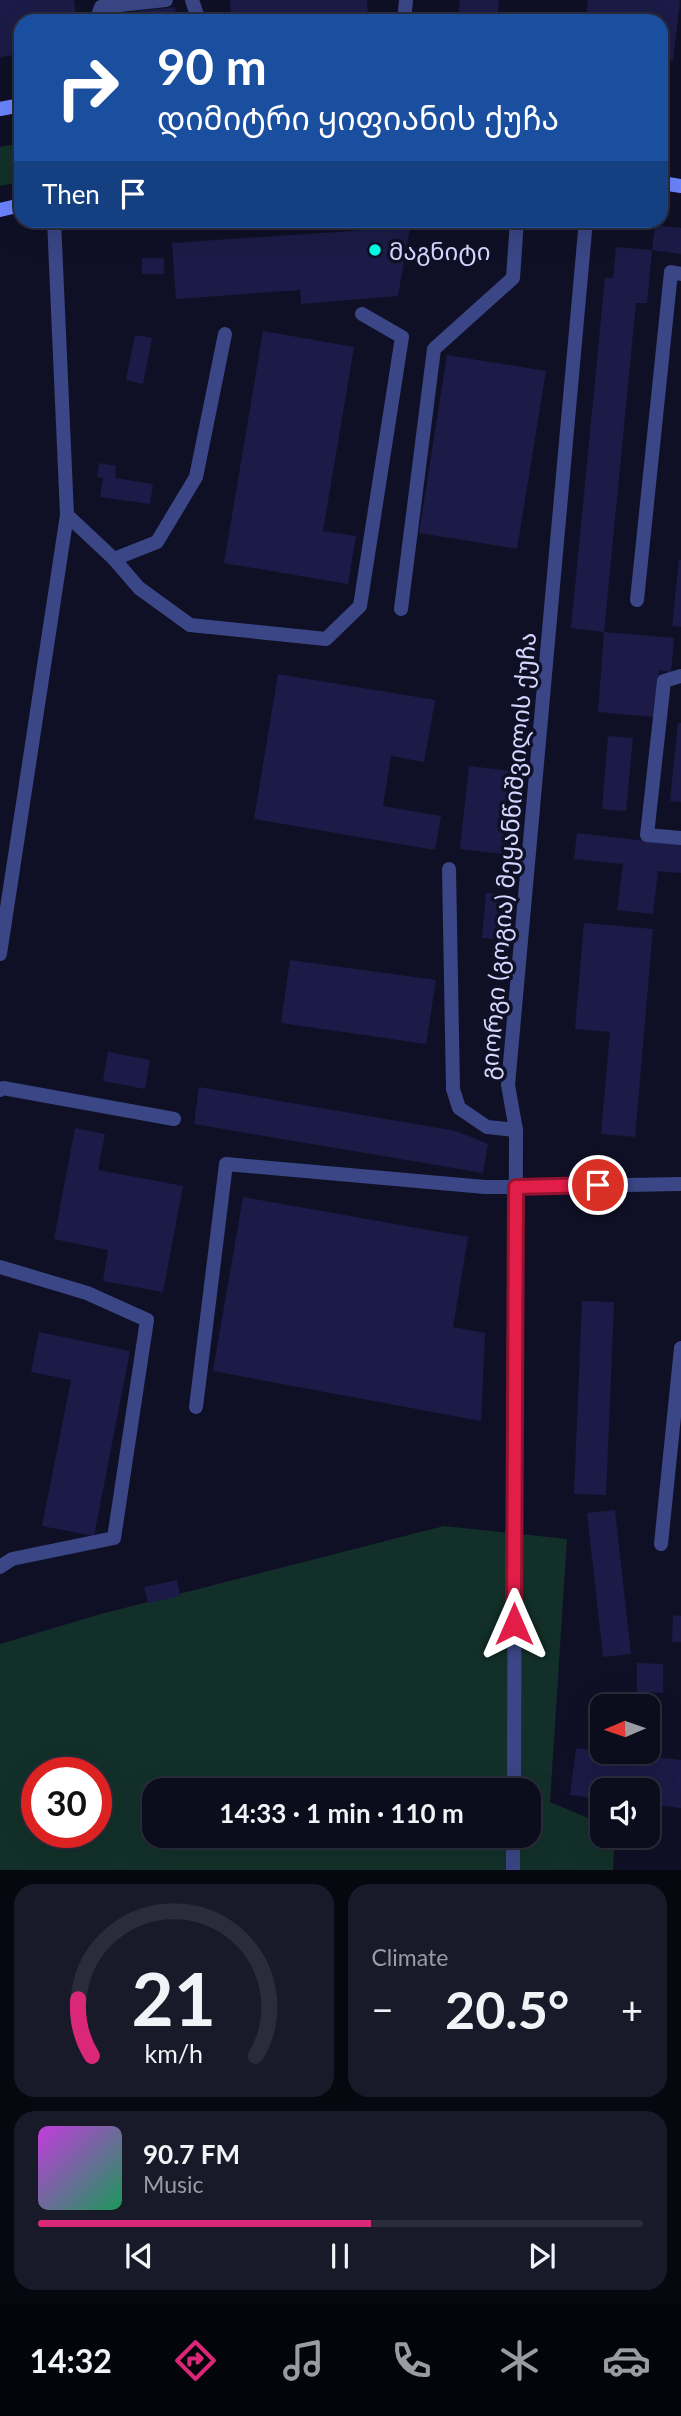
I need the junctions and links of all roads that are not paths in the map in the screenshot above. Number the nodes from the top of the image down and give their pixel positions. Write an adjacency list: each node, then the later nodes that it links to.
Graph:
1 (166, 0): 2 (street)
2 (98, 14)
3 (54, 228): 9 (street)
4 (516, 228): 12 (street)
5 (585, 228): 19 (street, გიორგი (გოგია) მეყანწიშვილის ქუჩა)
6 (681, 274): 11 (street)
7 (362, 314): 10 (street)
8 (225, 334): 10 (street)
9 (67, 515): 10 (street); 16 (street)
10 (114, 559)
11 (636, 600)
12 (401, 609)
13 (681, 676): 14 (street)
14 (681, 838)
15 (449, 869): 19 (street)
16 (0, 954)
17 (0, 1090): 18 (street)
18 (174, 1119)
19 (516, 1130): 21 (street, გიორგი (გოგია) მეყანწიშვილის ქუჩა)
20 (681, 1184): 21 (street)
21 (516, 1187): 24 (street); 27 (street, გიორგი (გოგია) მეყანწიშვილის ქუჩა)
22 (0, 1267): 26 (street)
23 (681, 1348): 25 (street)
24 (196, 1407)
25 (661, 1545)
26 (0, 1567)
27 (514, 1778)
28 (513, 1848): 29 (street)
29 (513, 1870)

